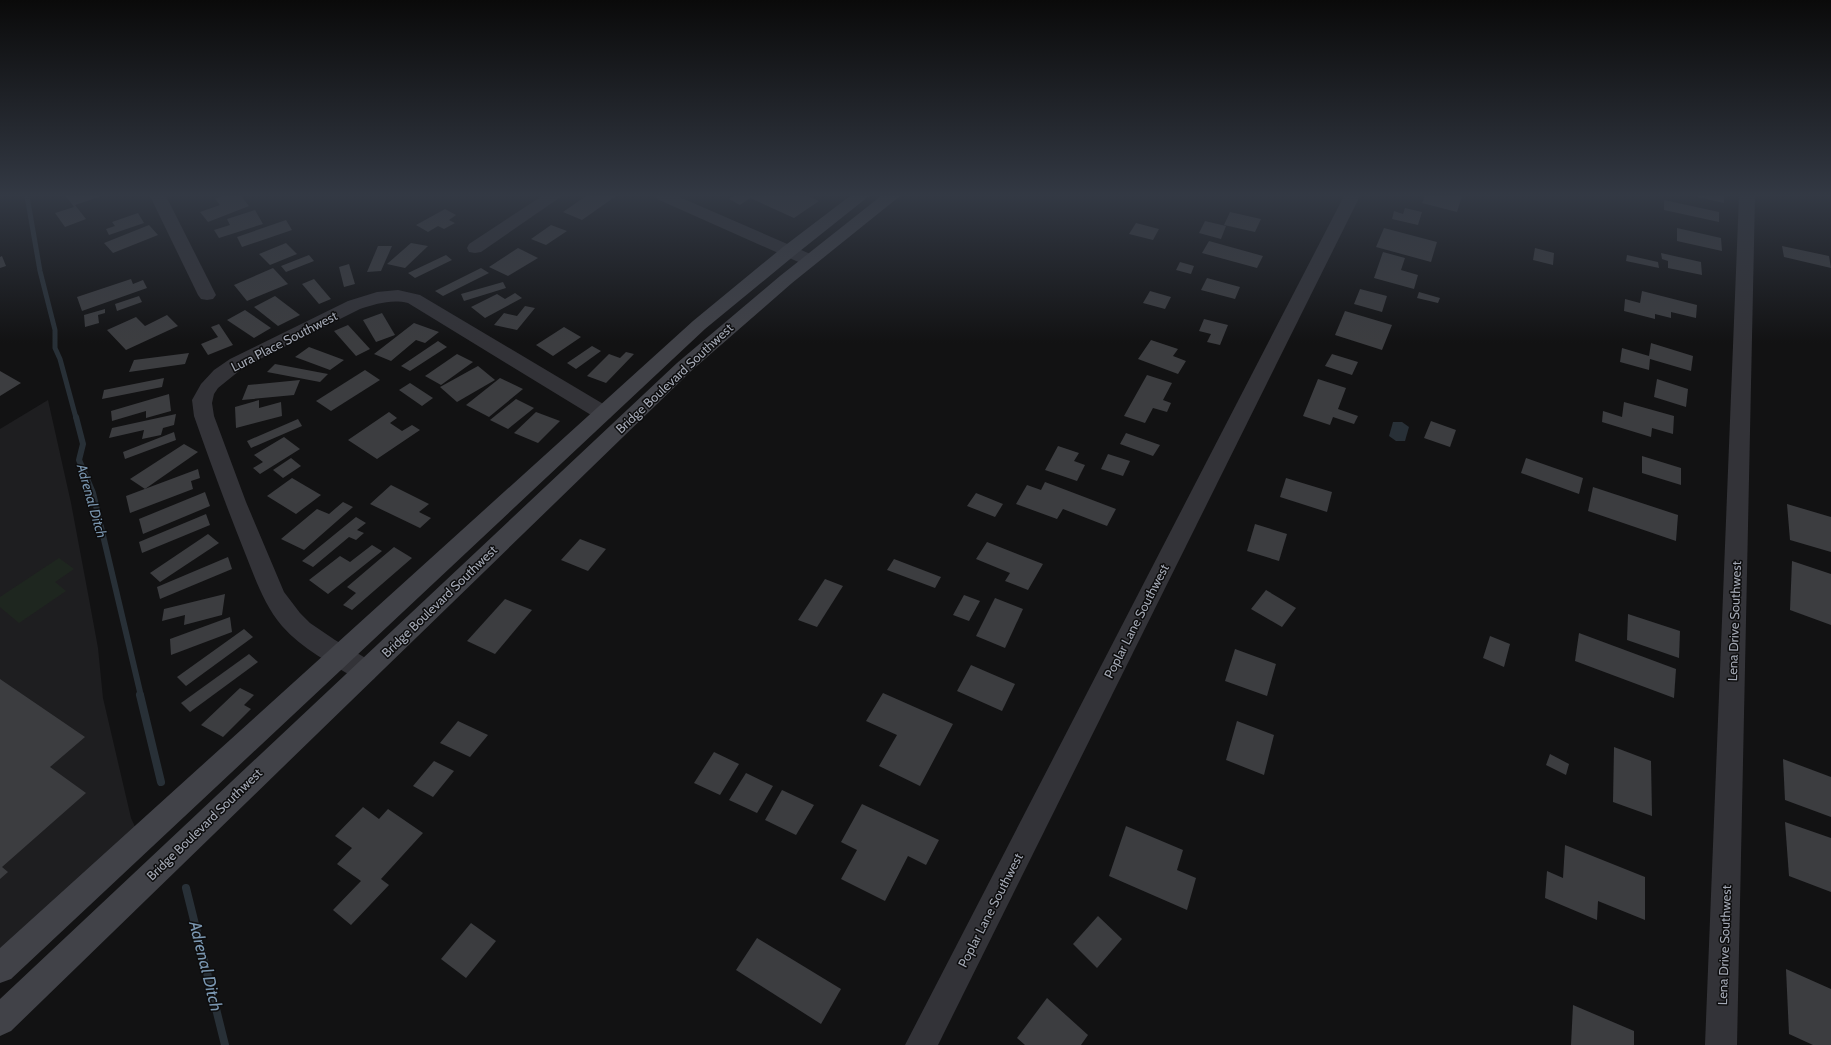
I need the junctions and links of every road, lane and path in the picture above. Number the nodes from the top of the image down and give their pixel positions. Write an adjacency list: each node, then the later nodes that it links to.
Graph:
1 (182, 245): 11 (street)
2 (480, 245): 8 (street)
3 (775, 245): 9 (street)
4 (797, 245): 9 (main road, Bridge Boulevard Southwest)
5 (829, 245): 10 (main road, Bridge Boulevard Southwest)
6 (1327, 245): 17 (street, Poplar Lane Southwest)
7 (1746, 245): 18 (street, Lena Drive Southwest)
8 (475, 248)
9 (789, 251): 10 (street); 12 (main road, Bridge Boulevard Southwest)
10 (809, 260): 14 (main road, Bridge Boulevard Southwest)
11 (207, 295)
12 (602, 413): 13 (main road, Bridge Boulevard Southwest); 13 (street, Lura Place Southwest)
13 (340, 655): 14 (street, Lura Place Southwest); 15 (main road, Bridge Boulevard Southwest)
14 (365, 671): 16 (main road, Bridge Boulevard Southwest)
15 (0, 968)
16 (0, 1020)
17 (921, 1045)
18 (1721, 1045)

